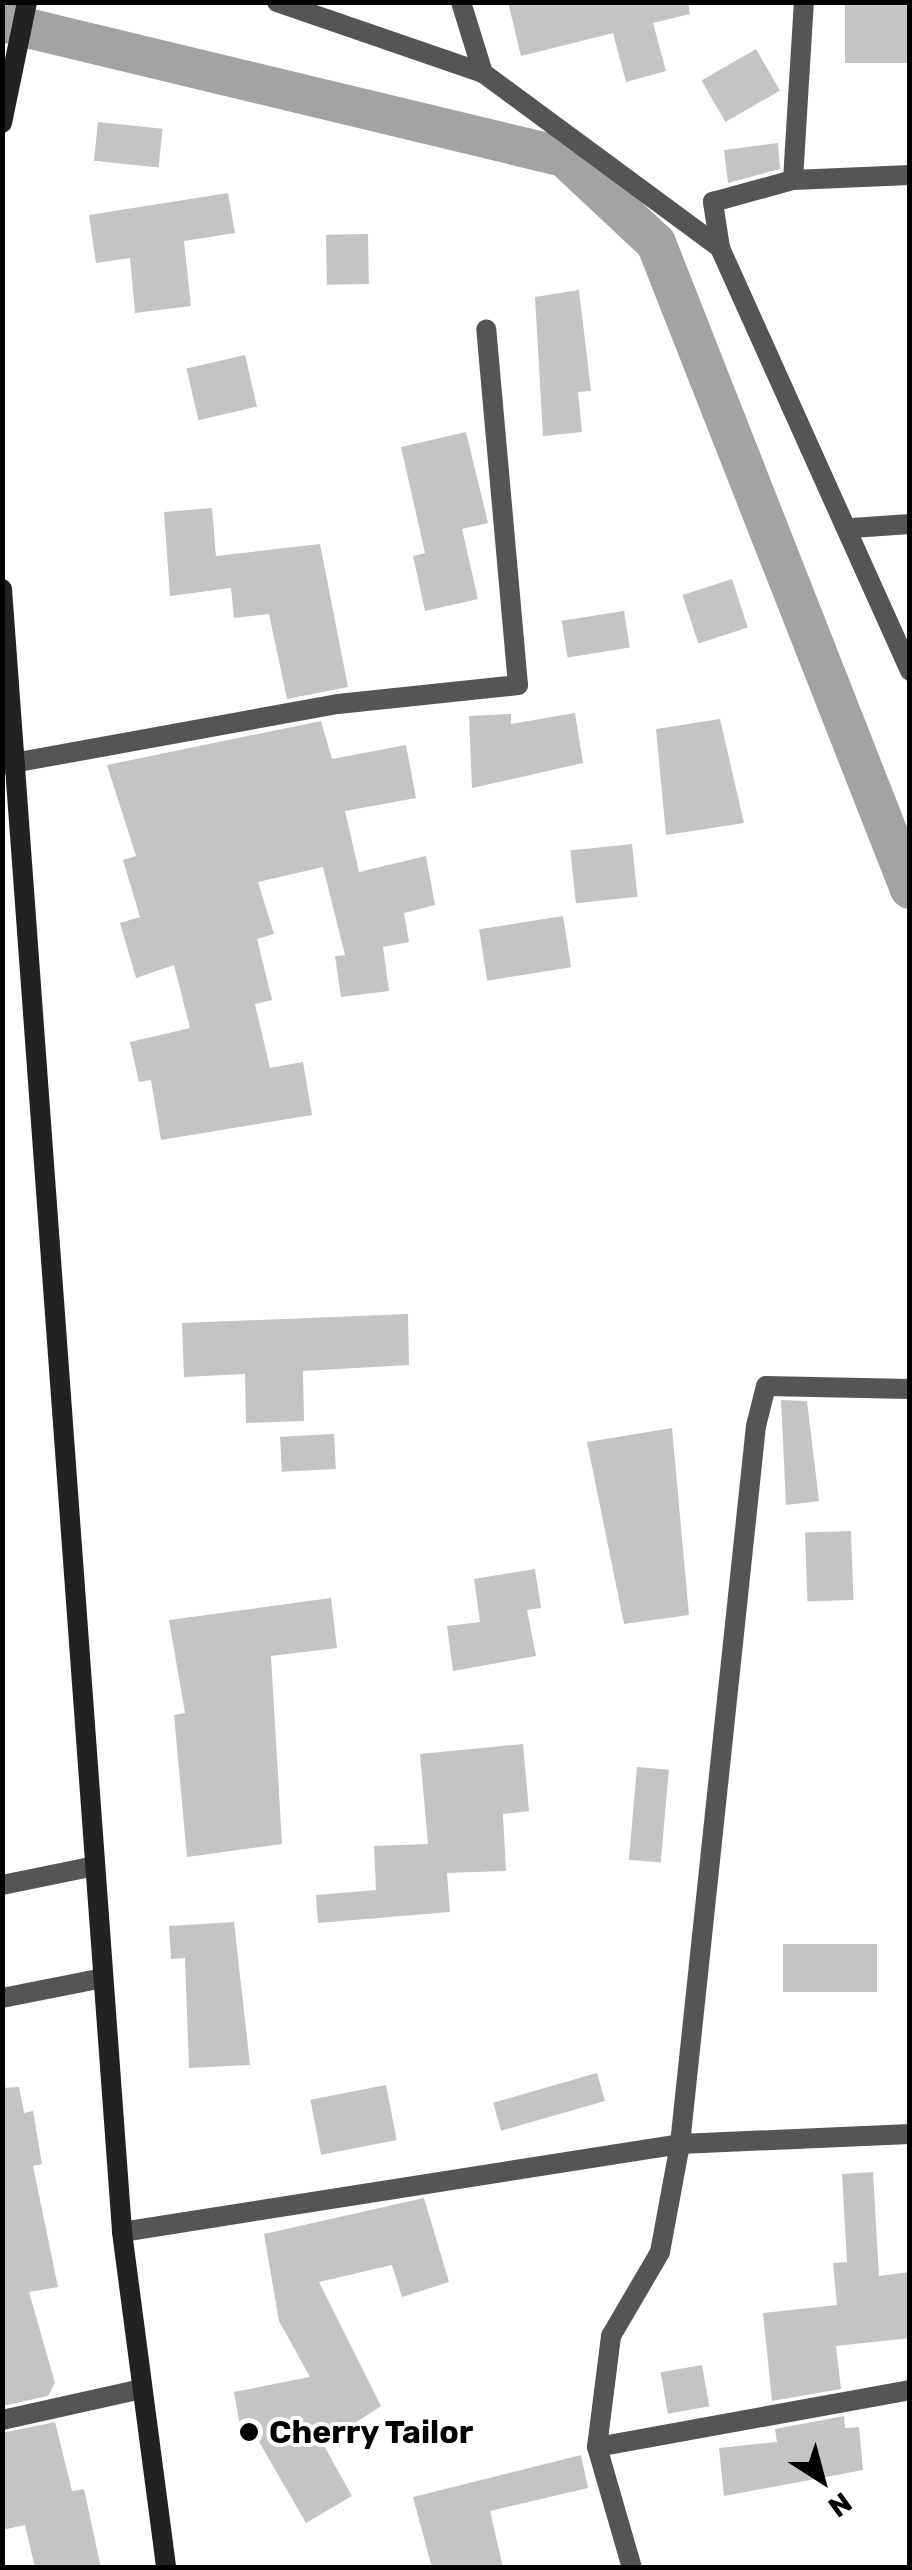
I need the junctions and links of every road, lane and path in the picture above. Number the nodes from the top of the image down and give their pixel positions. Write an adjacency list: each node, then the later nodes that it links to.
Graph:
1 (28, 2): 6 (main road)
2 (277, 2): 5 (street)
3 (461, 2): 5 (street)
4 (804, 2): 8 (street)
5 (483, 73): 9 (street)
6 (4, 116)
7 (910, 174): 8 (street)
8 (793, 180): 9 (street)
9 (720, 248): 12 (street)
10 (486, 329): 15 (street)
11 (910, 524): 12 (street)
12 (852, 528): 14 (street)
13 (2, 589): 15 (main road)
14 (910, 671)
15 (9, 765): 17 (main road)
16 (910, 1389): 22 (street)
17 (96, 1866): 18 (street); 19 (main road)
18 (2, 1885)
19 (104, 1978): 20 (street); 23 (main road)
20 (2, 1998)
21 (910, 2134): 22 (street)
22 (680, 2144): 23 (street); 27 (street)
23 (122, 2232): 24 (main road)
24 (142, 2389): 26 (street); 28 (main road)
25 (910, 2390): 27 (street)
26 (2, 2420)
27 (598, 2447): 29 (street)
28 (166, 2568)
29 (632, 2568)

